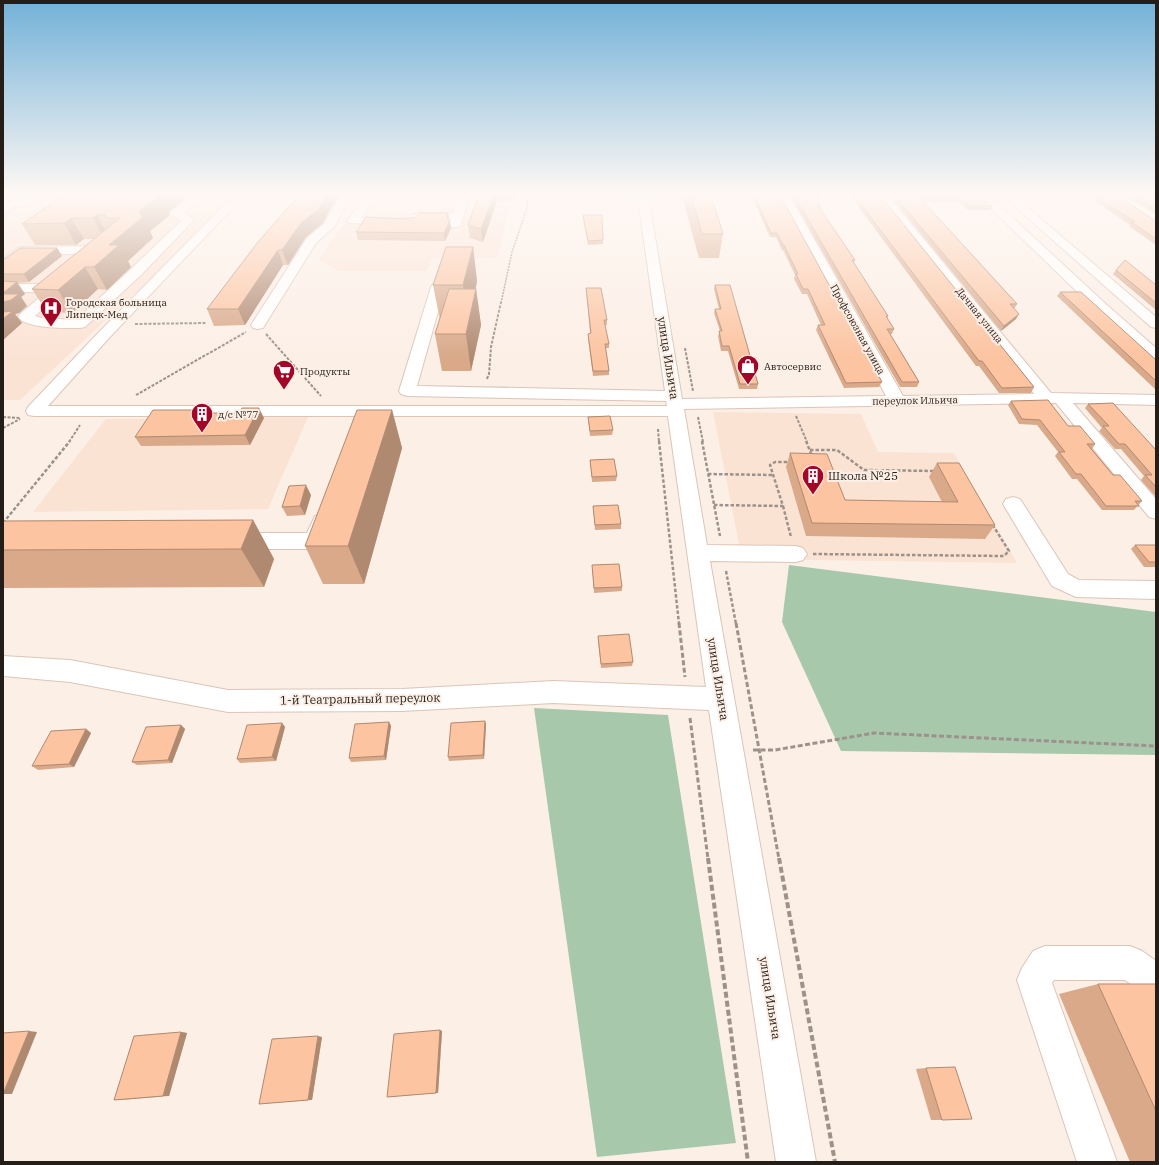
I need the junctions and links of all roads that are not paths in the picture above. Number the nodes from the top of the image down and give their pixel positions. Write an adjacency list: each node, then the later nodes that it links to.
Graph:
1 (33, 249): 12 (street)
2 (102, 249): 11 (street)
3 (161, 249): 19 (street)
4 (187, 249): 20 (street)
5 (306, 249): 22 (street)
6 (653, 249): 27 (street, улица Ильича)
7 (814, 249): 25 (street, Профсоюзная улица)
8 (928, 249): 24 (street, Дачная улица)
9 (1040, 249): 23 (street)
10 (1070, 249): 21 (street)
11 (85, 264)
12 (3, 265)
13 (74, 274): 16 (street)
14 (438, 287): 27 (street)
15 (3, 288): 16 (street)
16 (57, 288): 17 (street)
17 (25, 317): 18 (street); 19 (street)
18 (10, 320)
19 (80, 324): 20 (street)
20 (114, 324): 28 (street)
21 (1156, 324)
22 (258, 325)
23 (1156, 356)
24 (1054, 399): 25 (street, переулок Ильича); 26 (street, переулок Ильича); 32 (street, Дачная улица)
25 (897, 400): 27 (street, переулок Ильича)
26 (1156, 400)
27 (680, 404): 28 (street); 34 (street, улица Ильича)
28 (364, 411): 29 (street)
29 (355, 432)
30 (1013, 504): 36 (street)
31 (328, 505): 33 (street)
32 (1156, 512)
33 (219, 541)
34 (698, 553): 35 (street); 38 (street, улица Ильича)
35 (796, 554)
36 (1156, 590)
37 (8, 669): 38 (street, 1-й Театральный переулок)
38 (720, 699): 40 (street, улица Ильича)
39 (1156, 984): 41 (street)
40 (796, 1162)
41 (1097, 1162)

